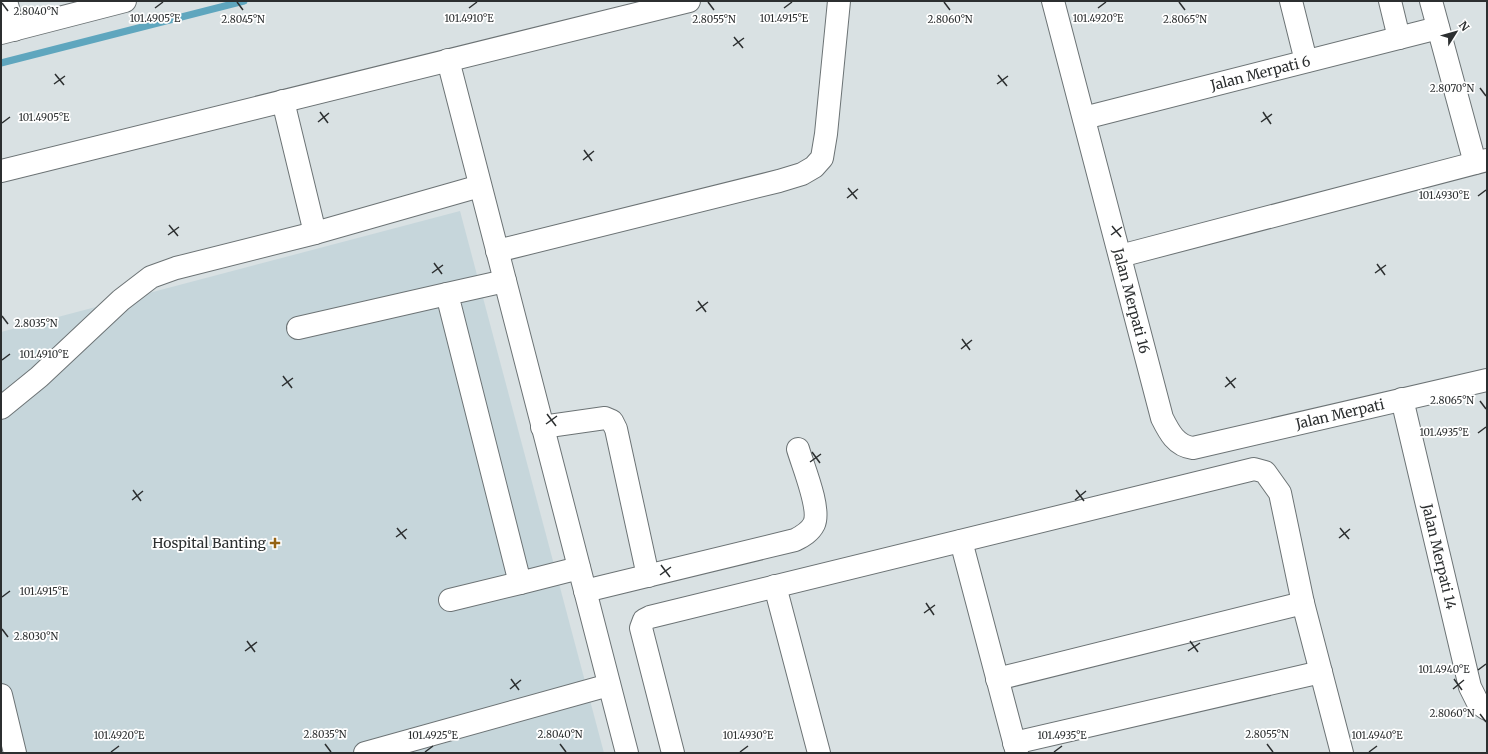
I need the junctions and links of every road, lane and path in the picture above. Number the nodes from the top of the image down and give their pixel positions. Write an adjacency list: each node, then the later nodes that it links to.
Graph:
1 (6, 1): 10 (street)
2 (126, 1): 10 (street)
3 (689, 1): 12 (street)
4 (839, 1): 20 (street)
5 (1053, 1): 15 (street, Jalan Merpati 16)
6 (1291, 1): 13 (street)
7 (1390, 1): 11 (street)
8 (1431, 1): 9 (street)
9 (1438, 28): 11 (street, Jalan Merpati 6); 16 (street)
10 (8, 31)
11 (1399, 38): 13 (street, Jalan Merpati 6)
12 (448, 60): 14 (street); 18 (street)
13 (1306, 61): 15 (street, Jalan Merpati 6)
14 (283, 101): 17 (street); 19 (street)
15 (1084, 118): 21 (street, Jalan Merpati 16)
16 (1481, 162): 21 (street)
17 (1, 171)
18 (480, 186): 19 (street); 20 (street)
19 (315, 233): 27 (street)
20 (497, 251): 22 (street)
21 (1120, 256): 29 (street, Jalan Merpati 16)
22 (505, 280): 23 (street); 28 (street)
23 (447, 294): 24 (street); 34 (street)
24 (298, 328)
25 (1487, 380): 26 (street, Jalan Merpati)
26 (1402, 399): 29 (street, Jalan Merpati); 43 (street, Jalan Merpati 14)
27 (1, 408)
28 (542, 427): 32 (street); 33 (street)
29 (1192, 448)
30 (798, 449): 33 (street)
31 (961, 541): 35 (street); 38 (street); 40 (street)
32 (579, 568): 34 (street); 36 (street)
33 (648, 576): 36 (street)
34 (520, 583): 37 (street)
35 (775, 586): 48 (street); 49 (street)
36 (585, 591): 41 (street)
37 (450, 600)
38 (1303, 603): 39 (street); 40 (street)
39 (1321, 672): 44 (street); 50 (street)
40 (997, 679): 44 (street)
41 (609, 685): 46 (street); 47 (street)
42 (1, 695): 45 (street)
43 (1487, 709)
44 (1015, 748)
45 (15, 753)
46 (365, 753)
47 (627, 753)
48 (673, 753)
49 (819, 753)
50 (1342, 753)

